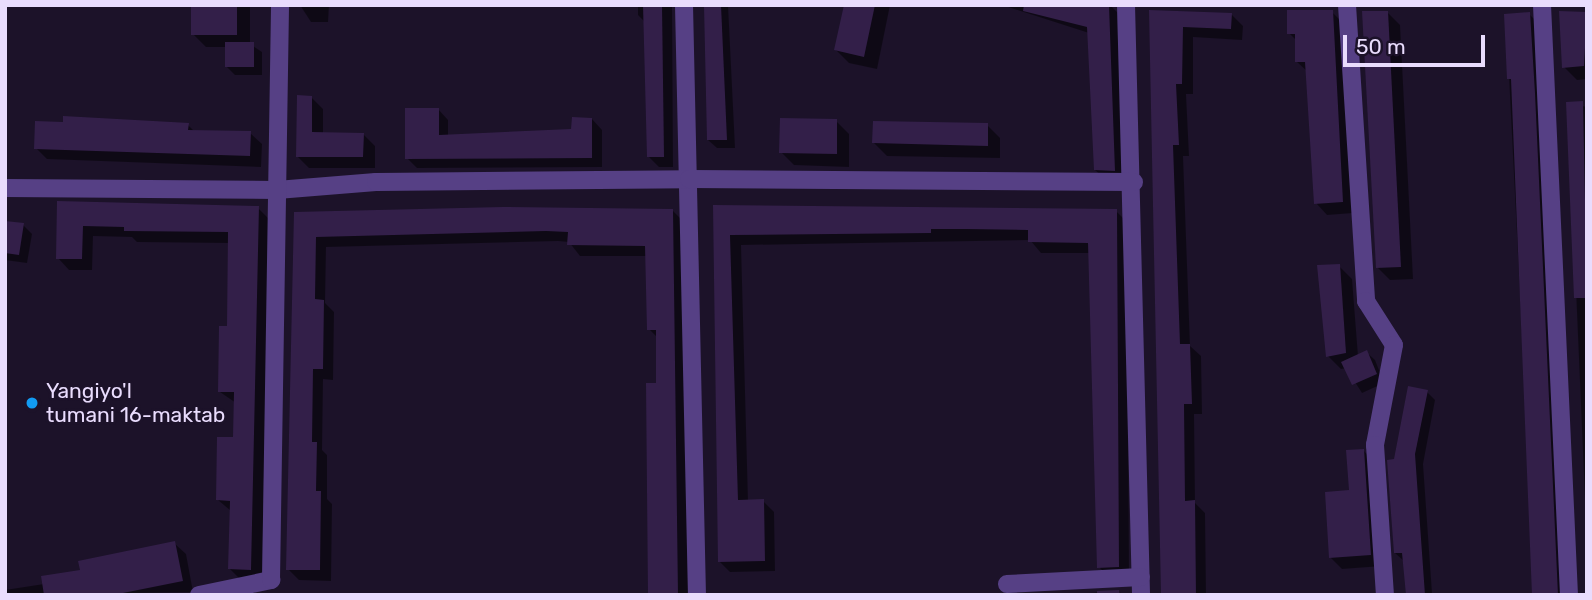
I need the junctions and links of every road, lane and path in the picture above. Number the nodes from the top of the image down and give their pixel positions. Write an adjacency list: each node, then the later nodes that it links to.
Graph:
1 (281, 5): 9 (street)
2 (684, 5): 6 (street)
3 (1126, 5): 7 (street)
4 (1347, 5): 14 (street)
5 (1542, 5): 15 (street)
6 (689, 179): 7 (street); 9 (street); 13 (street)
7 (1133, 181): 11 (street)
8 (5, 188): 9 (street)
9 (277, 190): 12 (street)
10 (1007, 584): 11 (street)
11 (1141, 586)
12 (199, 595)
13 (696, 595)
14 (1385, 595)
15 (1569, 595)

